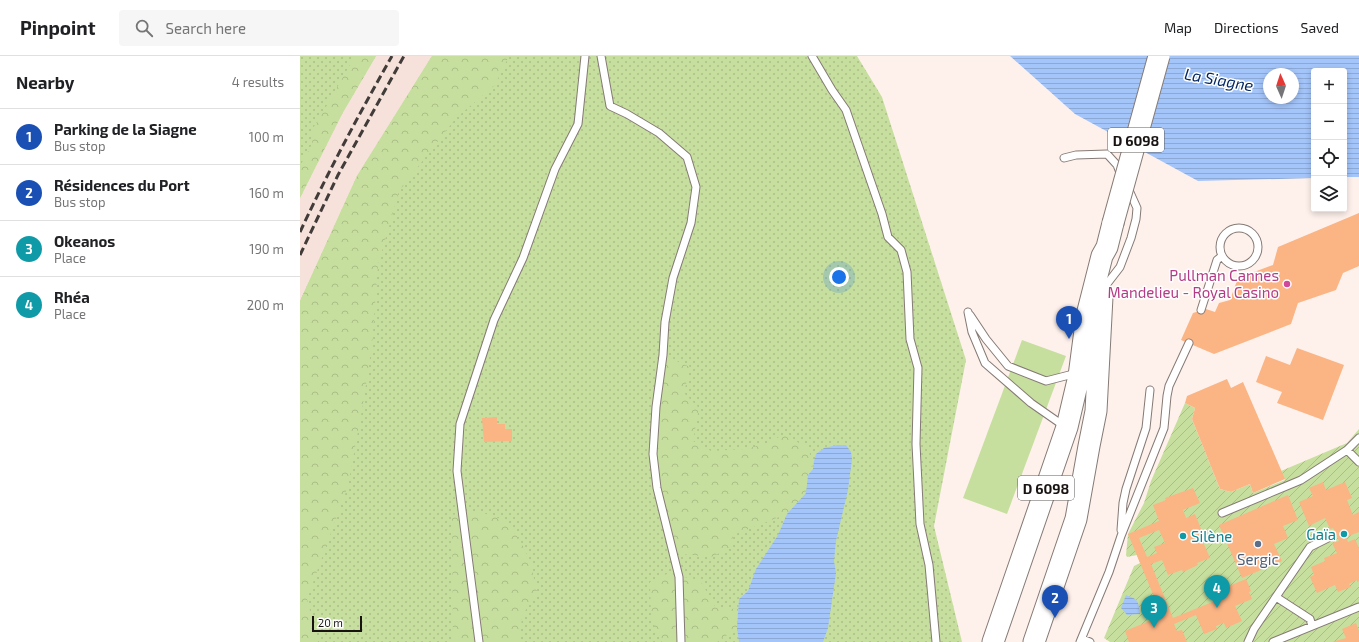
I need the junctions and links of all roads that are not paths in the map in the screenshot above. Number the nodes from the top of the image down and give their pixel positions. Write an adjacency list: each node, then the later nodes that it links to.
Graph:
1 (585, 56): 25 (lane)
2 (601, 56): 26 (lane)
3 (812, 56): 27 (lane)
4 (1159, 56): 6 (main road, D 6098, bridge)
5 (1064, 158): 8 (lane)
6 (1107, 247): 8 (main road, D 6098); 11 (main road, D 6098)
7 (1222, 256): 7 (lane); 9 (lane)
8 (1103, 289): 15 (main road, D 6098)
9 (1201, 310)
10 (1189, 343): 19 (lane)
11 (1080, 372): 13 (main road, D 6098); 13 (lane)
12 (1150, 390): 19 (lane)
13 (1067, 427): 15 (main road); 28 (main road, D 6098)
14 (1359, 438): 16 (lane)
15 (1088, 446): 29 (main road, D 6098)
16 (1347, 450): 17 (lane); 18 (lane)
17 (1359, 462)
18 (1222, 512)
19 (1121, 536): 24 (lane)
20 (1328, 538): 21 (lane)
21 (1276, 597): 23 (lane); 31 (lane)
22 (1359, 607): 23 (lane)
23 (1312, 626): 32 (lane)
24 (1081, 640): 30 (lane)
25 (479, 642)
26 (681, 642)
27 (936, 642)
28 (993, 642)
29 (1034, 642)
30 (1090, 642)
31 (1248, 642)
32 (1273, 642)

